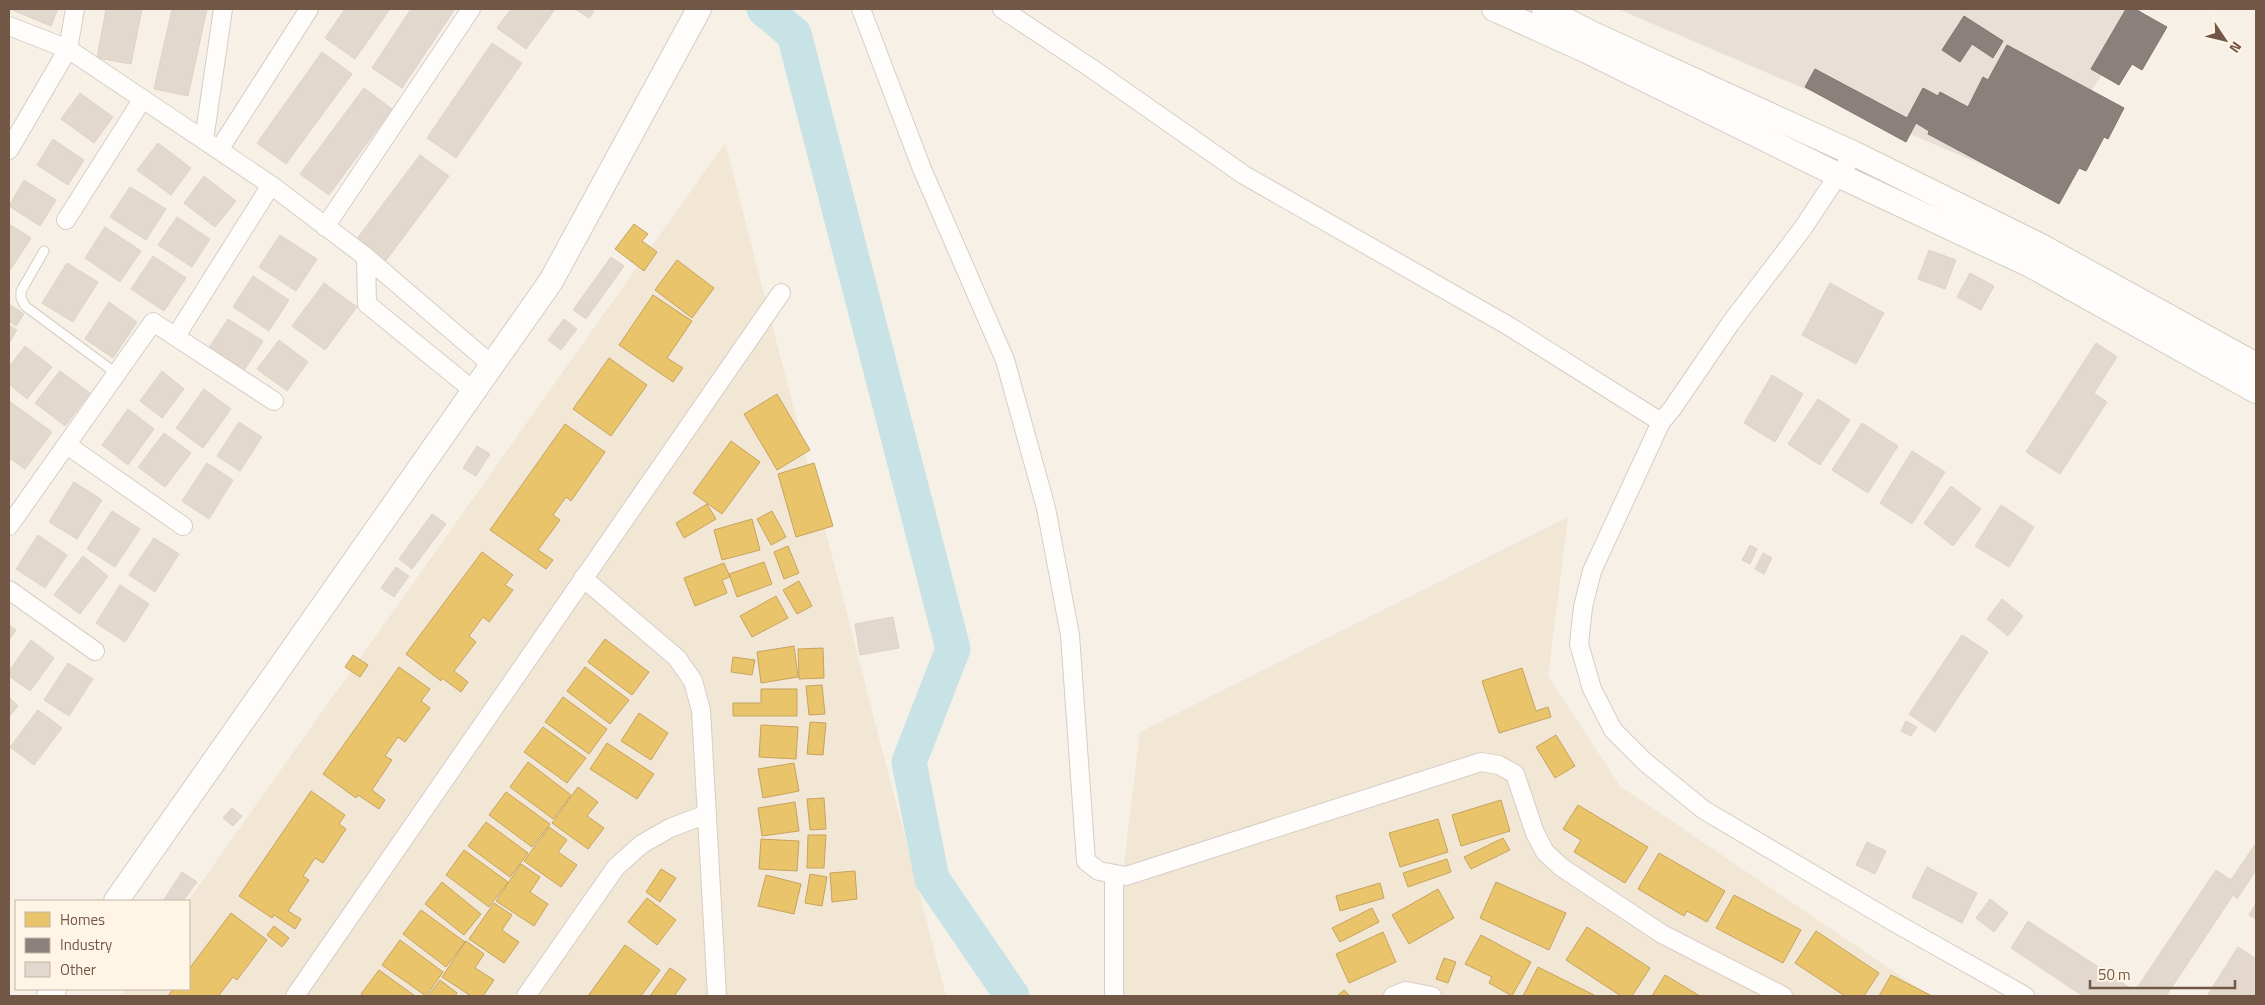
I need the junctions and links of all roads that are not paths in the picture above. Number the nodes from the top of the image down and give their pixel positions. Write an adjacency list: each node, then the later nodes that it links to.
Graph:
1 (76, 9): 11 (street)
2 (222, 9): 13 (street)
3 (308, 9): 15 (street)
4 (471, 9): 20 (street)
5 (699, 9): 25 (street)
6 (861, 9): 39 (street)
7 (1002, 9): 31 (street)
8 (1494, 9): 17 (street)
9 (1544, 9): 16 (street)
10 (9, 26): 11 (street)
11 (68, 49): 12 (street); 14 (street)
12 (142, 100): 13 (street); 19 (street)
13 (204, 140): 15 (street)
14 (9, 150)
15 (219, 150): 18 (street)
16 (1855, 154): 17 (street); 26 (street)
17 (1838, 175): 29 (street); 31 (street)
18 (271, 186): 20 (street); 24 (street)
19 (66, 220)
20 (325, 227): 22 (street)
21 (44, 251): 27 (lane)
22 (366, 257): 25 (street); 28 (street)
23 (781, 293): 35 (street)
24 (176, 336): 27 (street); 30 (street)
25 (492, 365): 28 (street)
26 (2256, 365)
27 (116, 374): 32 (street)
28 (474, 391): 40 (street)
29 (2256, 391)
30 (274, 401)
31 (1661, 422): 48 (street)
32 (67, 445): 33 (street); 34 (street)
33 (9, 526)
34 (183, 526)
35 (582, 578): 38 (street); 41 (street)
36 (9, 590): 37 (street)
37 (96, 651)
38 (707, 814): 42 (street); 43 (street)
39 (1114, 875): 44 (street); 47 (street)
40 (117, 900)
41 (294, 996)
42 (526, 996)
43 (717, 996)
44 (1114, 996)
45 (1393, 996): 46 (street)
46 (1432, 996)
47 (1783, 996)
48 (2026, 996)

